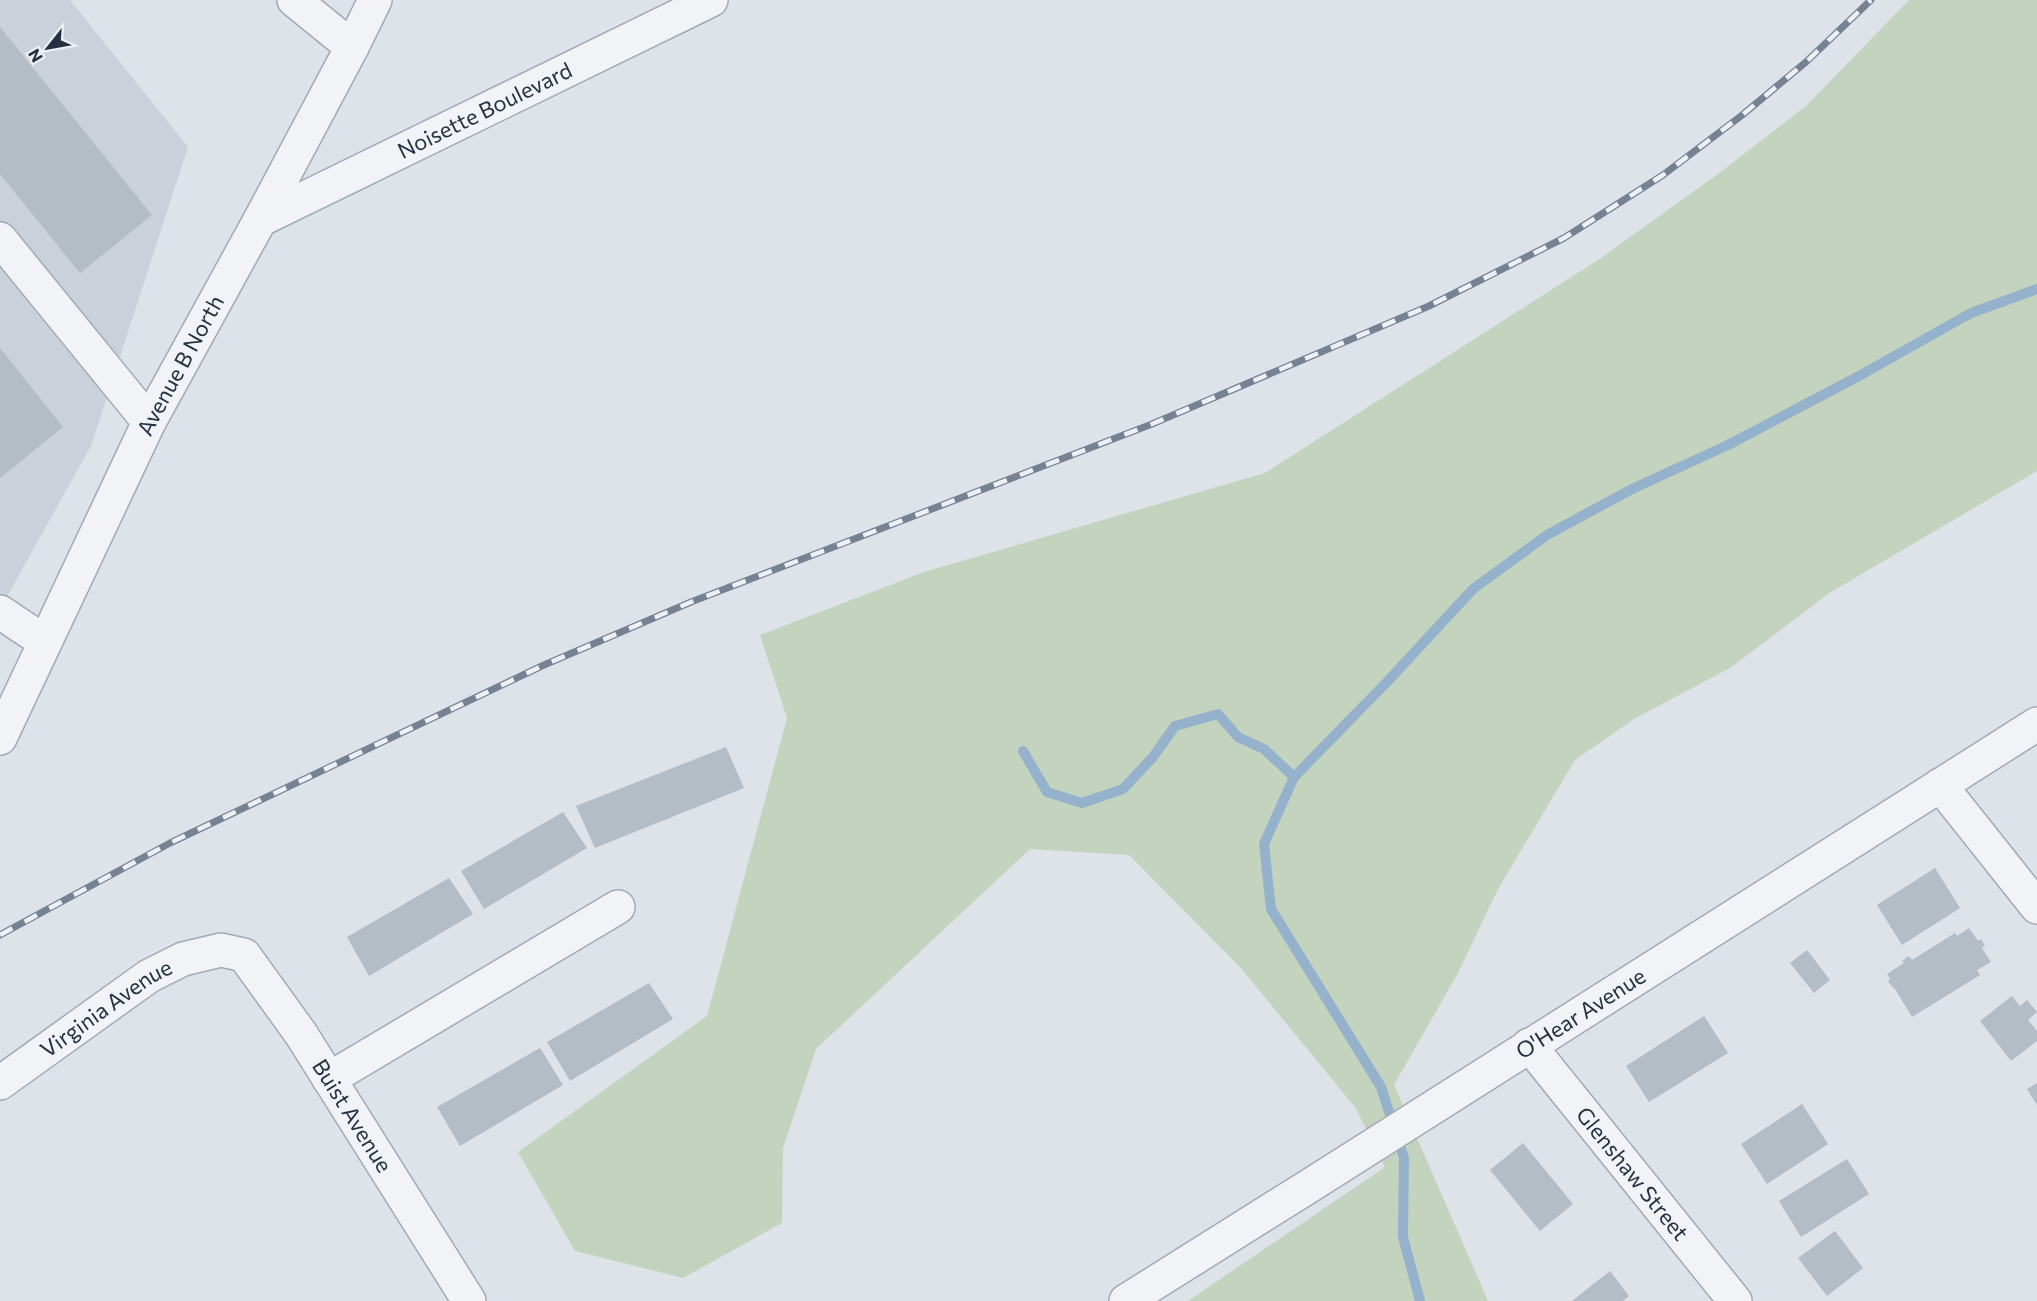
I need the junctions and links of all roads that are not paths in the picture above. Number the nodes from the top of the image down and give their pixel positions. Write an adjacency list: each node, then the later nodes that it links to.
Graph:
1 (294, 0): 4 (street)
2 (375, 0): 4 (street, Avenue B North)
3 (711, 0): 5 (street, Noisette Boulevard)
4 (352, 47): 5 (street, Avenue B North)
5 (260, 220): 7 (street, Avenue B North)
6 (0, 239): 7 (street)
7 (149, 422): 9 (street, Avenue B North)
8 (0, 612): 9 (street)
9 (45, 642): 10 (street, Avenue B North)
10 (3, 724)
11 (2037, 724): 12 (street, O'Hear Avenue)
12 (1940, 785): 14 (street); 16 (street, O'Hear Avenue)
13 (618, 907): 17 (street)
14 (2037, 907)
15 (221, 950): 17 (street, Buist Avenue); 18 (street, Virginia Avenue)
16 (1529, 1045): 20 (street, O'Hear Avenue); 21 (street, Glenshaw Street)
17 (329, 1079): 19 (street, Buist Avenue)
18 (0, 1083)
19 (469, 1301)
20 (1126, 1301)
21 (1735, 1301)

